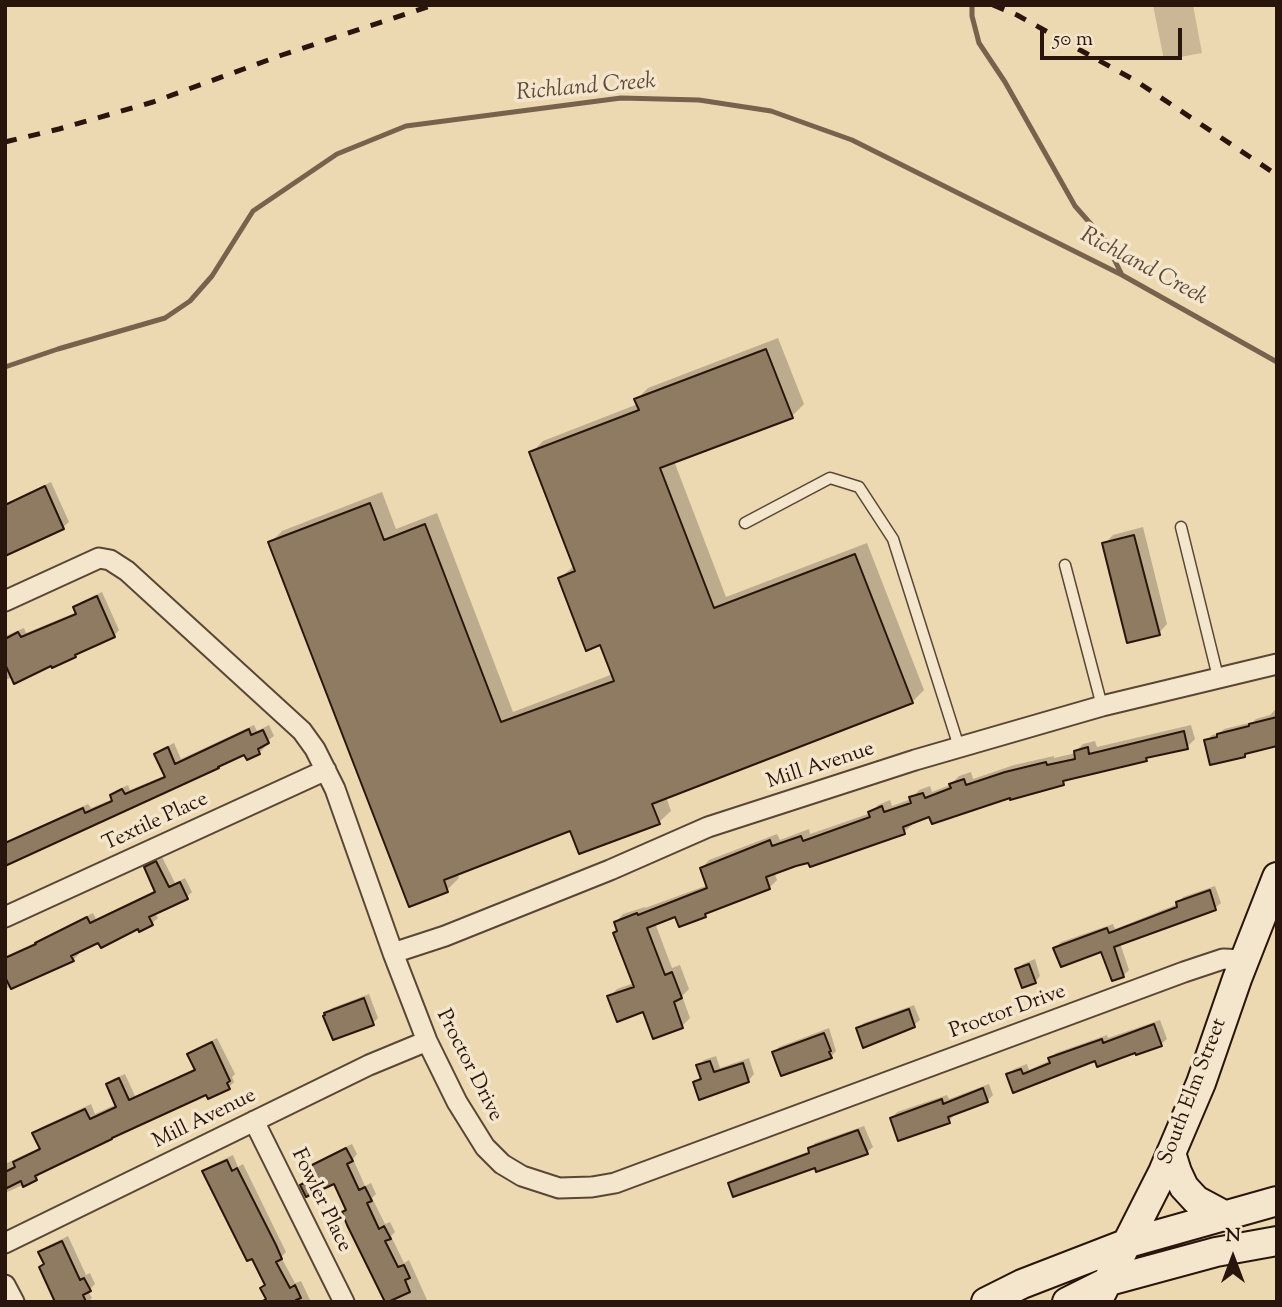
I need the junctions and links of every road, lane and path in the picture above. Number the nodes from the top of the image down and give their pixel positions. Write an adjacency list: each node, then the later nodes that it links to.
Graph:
1 (745, 523): 8 (lane)
2 (1181, 527): 6 (lane)
3 (1065, 565): 7 (lane)
4 (5, 601): 9 (street, Proctor Drive)
5 (1277, 664): 6 (street, Mill Avenue)
6 (1218, 677): 7 (street, Mill Avenue)
7 (1102, 706): 8 (street, Mill Avenue)
8 (959, 747): 12 (street, Mill Avenue)
9 (326, 770): 11 (street, Textile Place); 12 (street, Proctor Drive)
10 (1277, 877): 13 (main road, South Elm Street)
11 (5, 917)
12 (393, 953): 14 (street, Proctor Drive)
13 (1245, 960): 14 (street, Proctor Drive); 16 (main road, South Elm Street)
14 (427, 1041): 15 (street, Mill Avenue)
15 (254, 1121): 20 (street, Mill Avenue); 25 (street, Fowler Place)
16 (1171, 1153): 18 (main road); 21 (main road, South Elm Street)
17 (1277, 1201): 18 (main road)
18 (1224, 1215): 21 (main road)
19 (1277, 1241): 23 (main road)
20 (5, 1243)
21 (1128, 1243): 23 (main road, South Elm Street); 26 (main road)
22 (5, 1285): 24 (street)
23 (1103, 1292): 27 (main road)
24 (13, 1302)
25 (344, 1302)
26 (986, 1302)
27 (1067, 1302)

